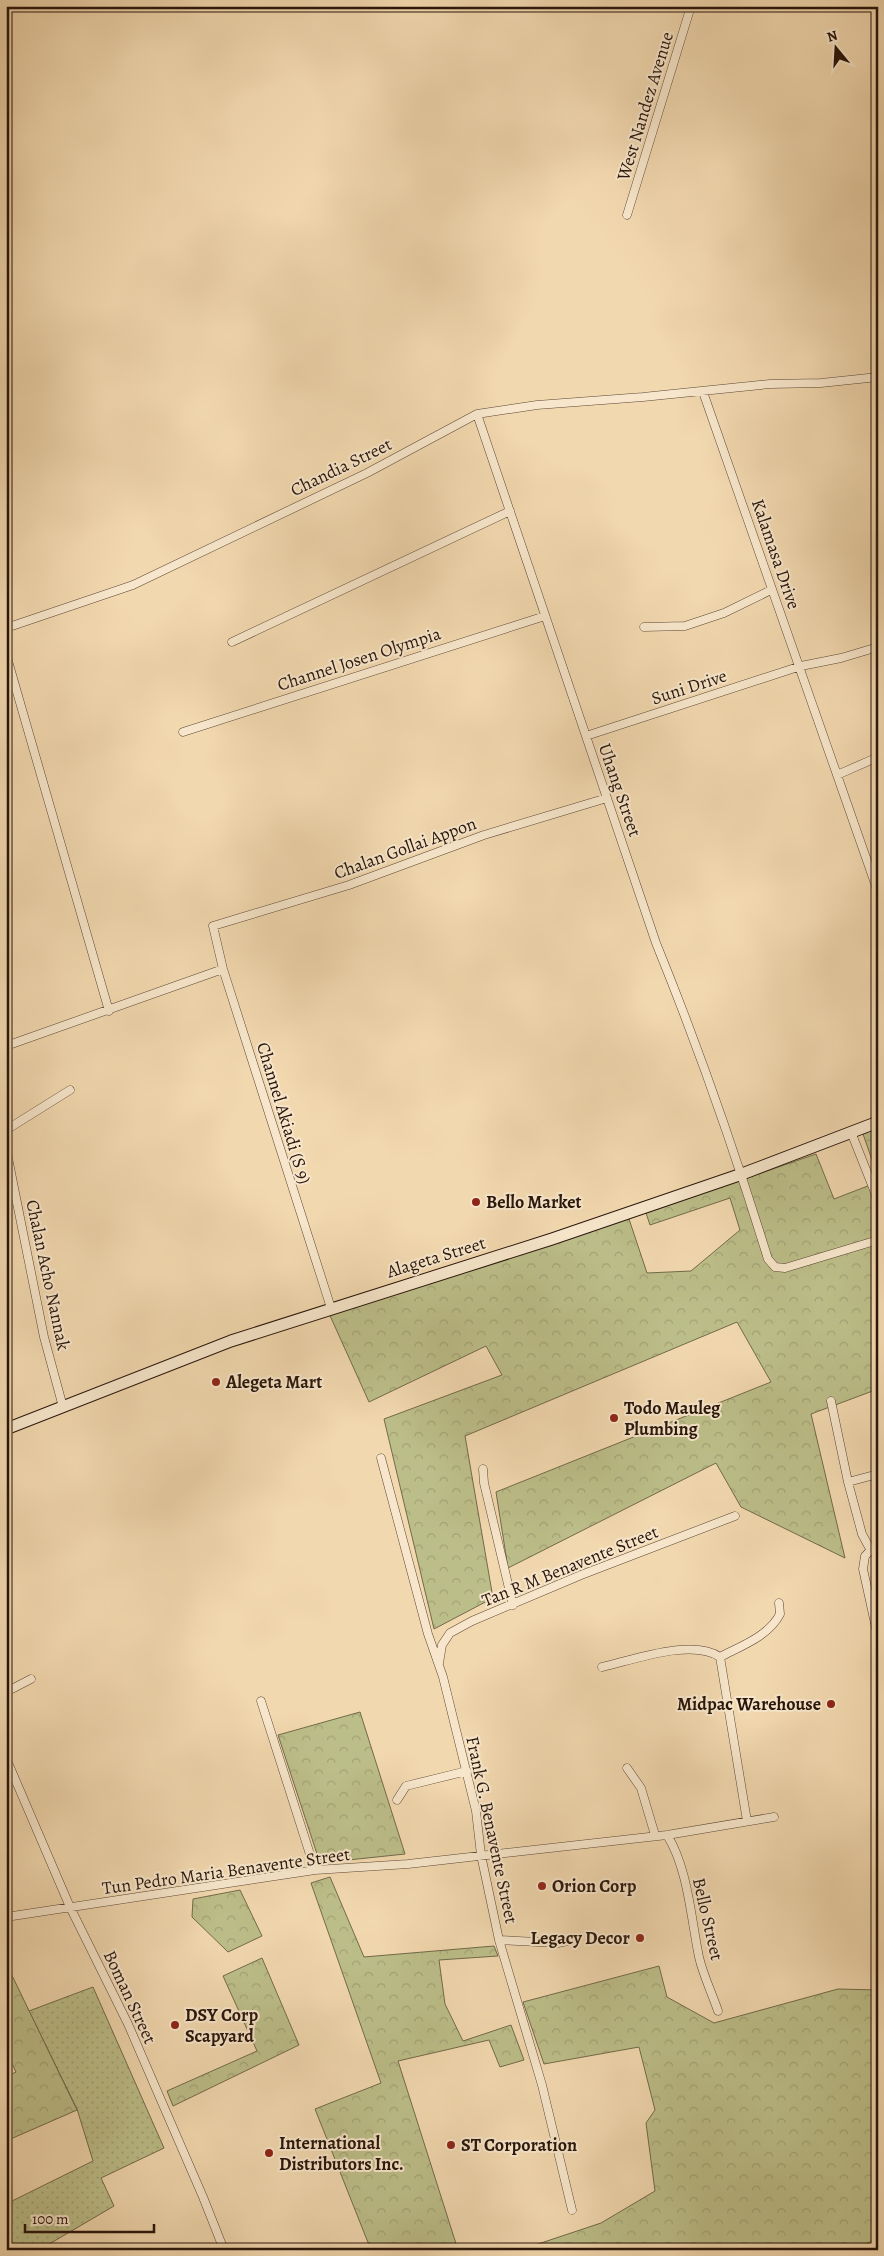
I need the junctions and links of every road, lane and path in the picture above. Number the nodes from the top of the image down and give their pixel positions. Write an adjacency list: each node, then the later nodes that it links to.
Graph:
1 (691, 6): 2 (street, West Nandez Avenue)
2 (627, 215)
3 (878, 377): 4 (street)
4 (703, 392): 5 (street, Chandia Street); 7 (street, Kalamasa Drive)
5 (477, 414): 6 (street, Uhang Street); 10 (street, Chandia Street)
6 (510, 511): 8 (street, Uhang Street); 11 (street)
7 (771, 590): 9 (street); 14 (street, Kalamasa Drive)
8 (546, 616): 15 (street, Channel Josen Olympia); 16 (street, Uhang Street)
9 (644, 627)
10 (6, 628)
11 (232, 642)
12 (878, 647): 14 (street, Suni Drive)
13 (6, 654): 23 (street)
14 (800, 666): 16 (street, Suni Drive); 18 (street, Kalamasa Drive)
15 (182, 732)
16 (586, 736): 19 (street, Uhang Street)
17 (878, 757): 18 (street)
18 (837, 775): 20 (street, Kalamasa Drive)
19 (607, 798): 21 (street, Chalan Gollai Appon); 30 (street, Uhang Street)
20 (878, 892)
21 (213, 926): 22 (street, Channel Akiadi (S 9))
22 (223, 968): 23 (street); 33 (street, Channel Akiadi (S 9))
23 (109, 1011): 24 (street)
24 (6, 1046)
25 (70, 1090): 27 (street)
26 (878, 1122): 28 (main road, Alageta Street)
27 (6, 1130)
28 (852, 1132): 30 (main road, Alageta Street); 31 (street)
29 (6, 1148): 35 (street, Chalan Acho Nannak)
30 (742, 1174): 32 (street, Uhang Street); 33 (main road, Alageta Street)
31 (878, 1200)
32 (878, 1240)
33 (331, 1308): 35 (main road, Alageta Street)
34 (831, 1401): 40 (street)
35 (63, 1407): 36 (main road, Alageta Street)
36 (6, 1429)
37 (380, 1458): 47 (street, Frank G. Benavente Street)
38 (483, 1470): 44 (street)
39 (878, 1474): 40 (street)
40 (848, 1482): 42 (street)
41 (735, 1516): 44 (street, Tan R M Benavente Street)
42 (875, 1549): 45 (street)
43 (778, 1603): 46 (street)
44 (513, 1605): 47 (street, Tan R M Benavente Street)
45 (878, 1637)
46 (720, 1657): 48 (street); 57 (street)
47 (438, 1665): 54 (street, Frank G. Benavente Street)
48 (602, 1667)
49 (31, 1680): 50 (street)
50 (6, 1692)
51 (261, 1701): 61 (street)
52 (6, 1758): 62 (street, Boman Street)
53 (627, 1768): 58 (street)
54 (467, 1771): 55 (street); 60 (street, Frank G. Benavente Street)
55 (397, 1800)
56 (774, 1816): 57 (street, Tun Pedro Maria Benavente Street)
57 (747, 1821): 59 (street, Tun Pedro Maria Benavente Street)
58 (655, 1835): 59 (street, Tun Pedro Maria Benavente Street); 60 (street, Tun Pedro Maria Benavente Street)
59 (667, 1835): 66 (street, Bello Street)
60 (481, 1855): 61 (street, Tun Pedro Maria Benavente Street); 65 (street, Frank G. Benavente Street)
61 (315, 1870): 62 (street, Tun Pedro Maria Benavente Street)
62 (70, 1907): 63 (street, Tun Pedro Maria Benavente Street); 68 (street, Boman Street)
63 (6, 1917)
64 (577, 1939): 65 (street)
65 (499, 1940): 67 (street, Frank G. Benavente Street)
66 (718, 2011)
67 (572, 2210)
68 (224, 2250)

